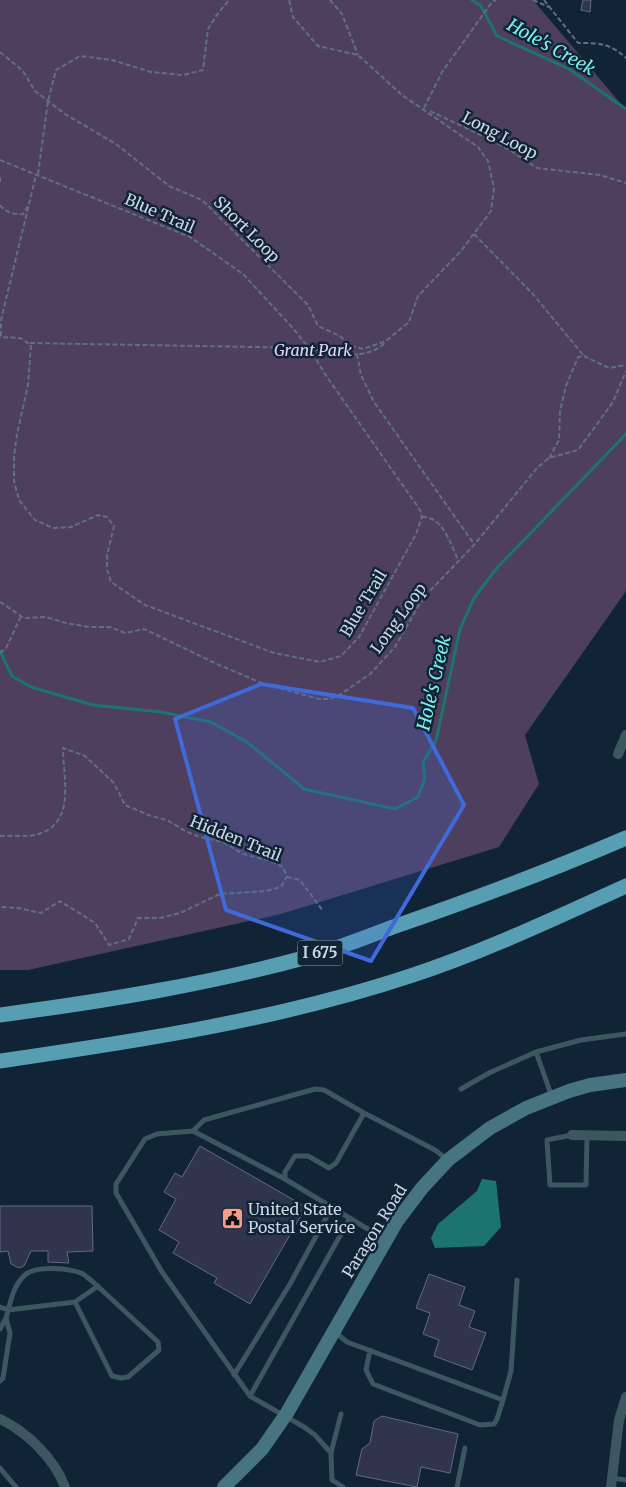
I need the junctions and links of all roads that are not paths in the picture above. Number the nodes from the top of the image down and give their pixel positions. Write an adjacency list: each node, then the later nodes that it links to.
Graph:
1 (626, 735): 2 (street)
2 (618, 754)
3 (626, 838): 5 (highway, I 675)
4 (626, 886): 8 (highway)
5 (0, 1015)
6 (626, 1034): 7 (lane)
7 (536, 1052): 10 (lane); 11 (lane)
8 (0, 1061)
9 (626, 1080): 11 (street, Paragon Road)
10 (461, 1089)
11 (553, 1097): 17 (street, Paragon Road)
12 (364, 1113): 13 (lane); 17 (lane); 18 (lane)
13 (193, 1131): 18 (lane); 31 (lane)
14 (572, 1135): 15 (street); 15 (lane)
15 (587, 1135): 16 (street)
16 (626, 1136)
17 (448, 1160): 21 (street, Paragon Road)
18 (285, 1179): 19 (lane)
19 (332, 1207): 20 (lane); 31 (lane)
20 (350, 1218): 21 (lane); 33 (lane)
21 (386, 1240): 29 (street, Paragon Road)
22 (517, 1280): 35 (lane)
23 (98, 1286): 24 (lane); 24 (lane); 26 (lane)
24 (75, 1302): 26 (lane)
25 (0, 1307): 26 (lane)
26 (8, 1310): 27 (lane)
27 (6, 1318): 28 (lane); 32 (lane)
28 (0, 1329)
29 (334, 1331): 30 (lane); 37 (street, Paragon Road)
30 (370, 1350): 35 (lane); 35 (lane)
31 (234, 1375): 33 (lane)
32 (0, 1381)
33 (250, 1396): 37 (lane)
34 (626, 1398): 43 (street)
35 (503, 1400)
36 (341, 1414): 40 (lane)
37 (285, 1416): 40 (lane); 46 (street, Paragon Road)
38 (0, 1419): 45 (street)
39 (465, 1448): 48 (lane)
40 (331, 1453): 47 (lane)
41 (0, 1468): 44 (lane)
42 (626, 1480): 43 (lane)
43 (612, 1483)
44 (16, 1487)
45 (65, 1487)
46 (224, 1487)
47 (343, 1487)
48 (457, 1487)

